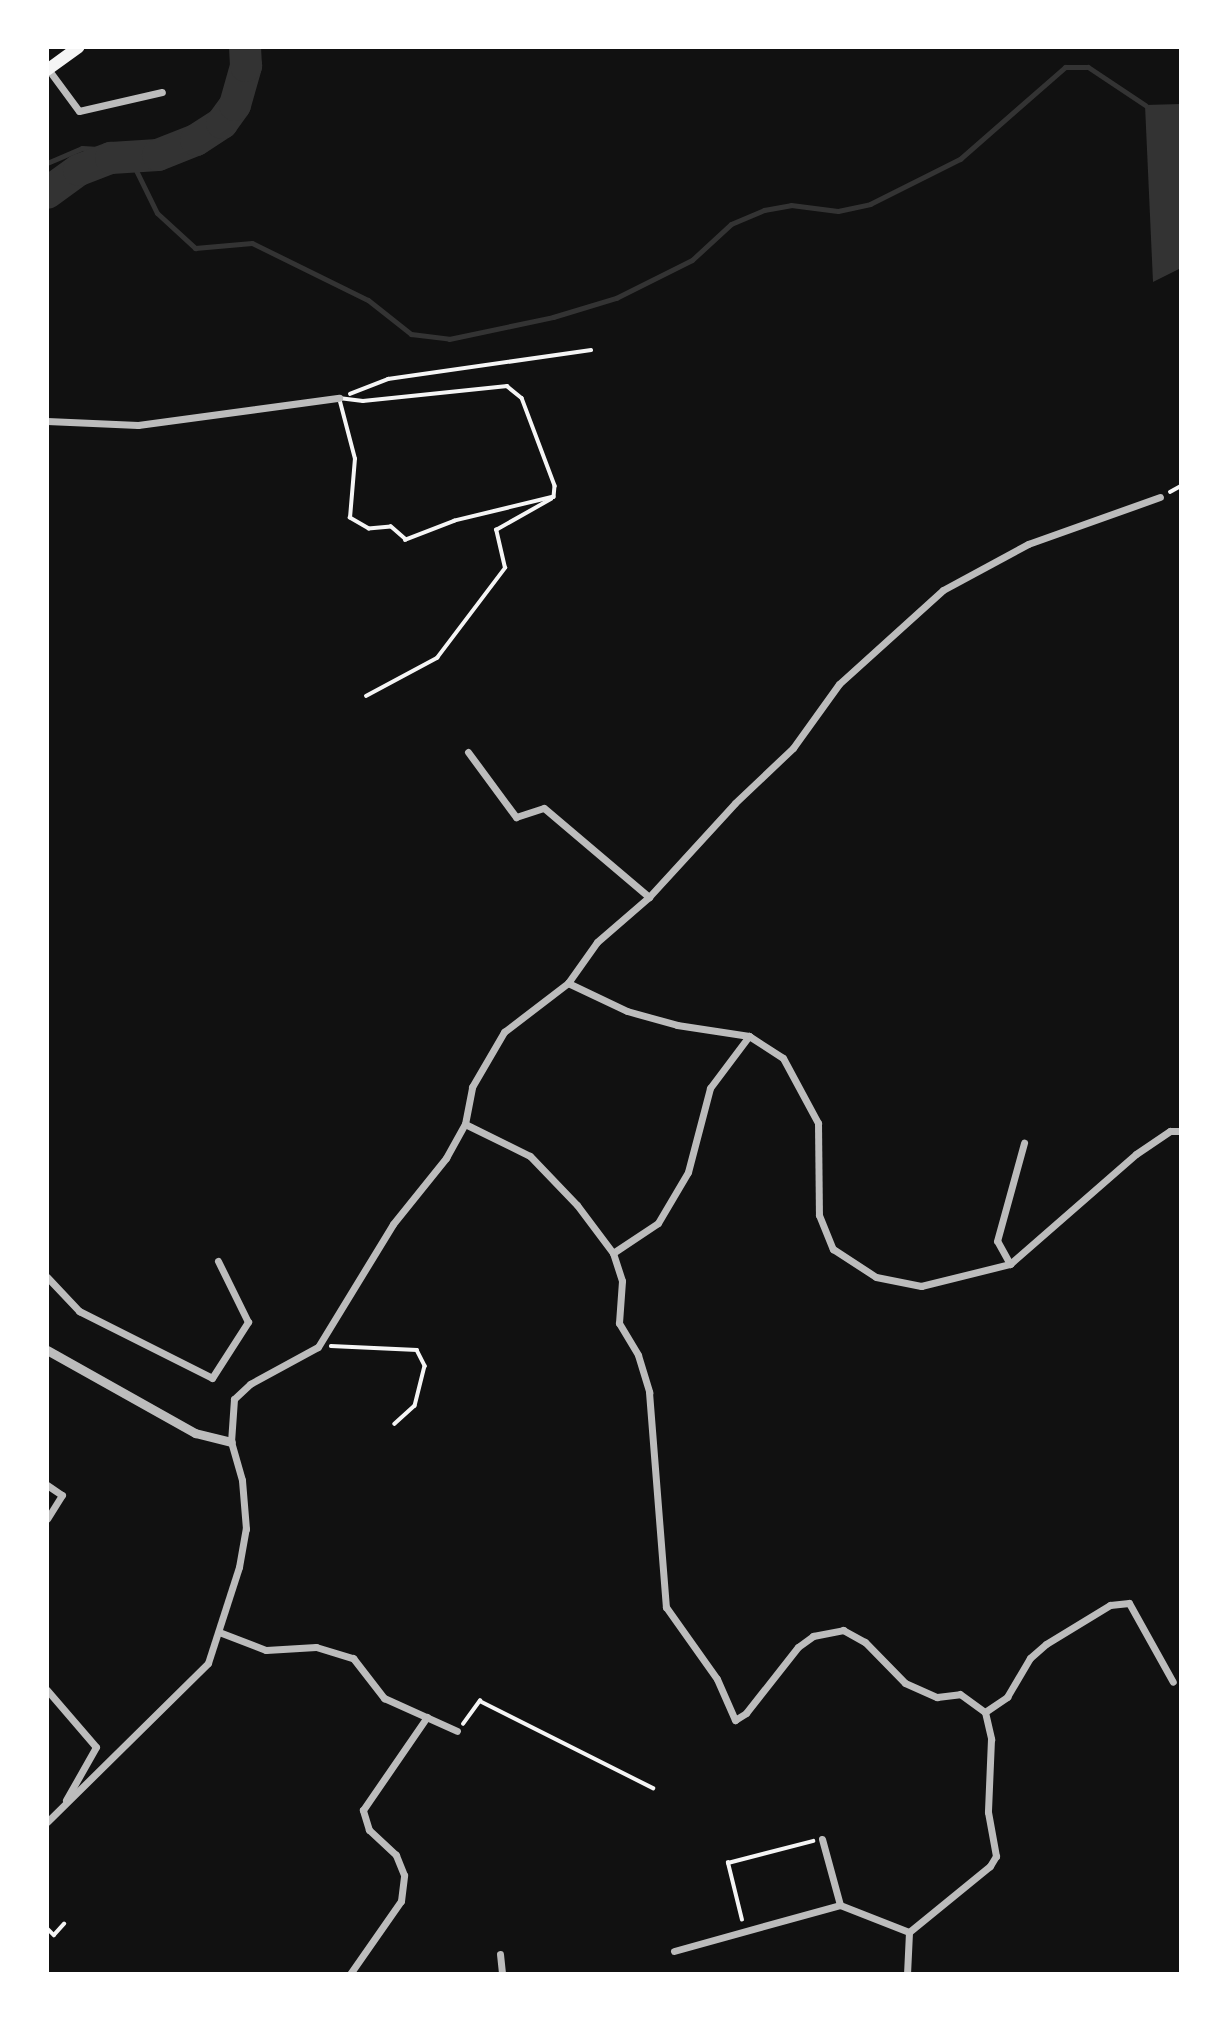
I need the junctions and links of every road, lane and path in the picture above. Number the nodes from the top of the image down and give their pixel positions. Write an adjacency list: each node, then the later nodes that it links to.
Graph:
1 (79, 47): 2 (highway)
2 (48, 70): 3 (street)
3 (162, 92)
4 (591, 349): 5 (path)
5 (339, 398): 6 (street); 7 (path); 7 (path)
6 (47, 421)
7 (554, 497): 9 (path)
8 (1160, 497): 11 (street)
9 (366, 696)
10 (468, 752): 11 (street)
11 (649, 897): 12 (street)
12 (568, 983): 13 (street); 14 (street)
13 (749, 1036): 17 (street); 19 (street)
14 (465, 1124): 17 (street); 21 (street)
15 (1181, 1131): 19 (street)
16 (1024, 1143): 19 (street)
17 (613, 1253): 30 (street)
18 (218, 1261): 20 (street)
19 (1010, 1264)
20 (47, 1277)
21 (318, 1346): 23 (path); 24 (street)
22 (47, 1350): 24 (street)
23 (395, 1424)
24 (231, 1442): 27 (street)
25 (47, 1485): 26 (street)
26 (47, 1519)
27 (219, 1632): 31 (street); 34 (street)
28 (1173, 1682): 30 (street)
29 (47, 1690): 34 (street)
30 (985, 1712): 40 (street)
31 (427, 1717): 32 (street); 44 (street)
32 (457, 1731): 33 (path)
33 (653, 1788)
34 (60, 1810): 35 (street)
35 (47, 1822)
36 (822, 1839): 37 (street); 41 (path)
37 (840, 1905): 40 (street); 41 (street)
38 (64, 1924): 39 (path)
39 (47, 1928)
40 (909, 1932): 46 (street)
41 (746, 1933): 42 (street)
42 (674, 1951)
43 (500, 1954): 45 (street)
44 (350, 1974)
45 (502, 1974)
46 (907, 1974)

